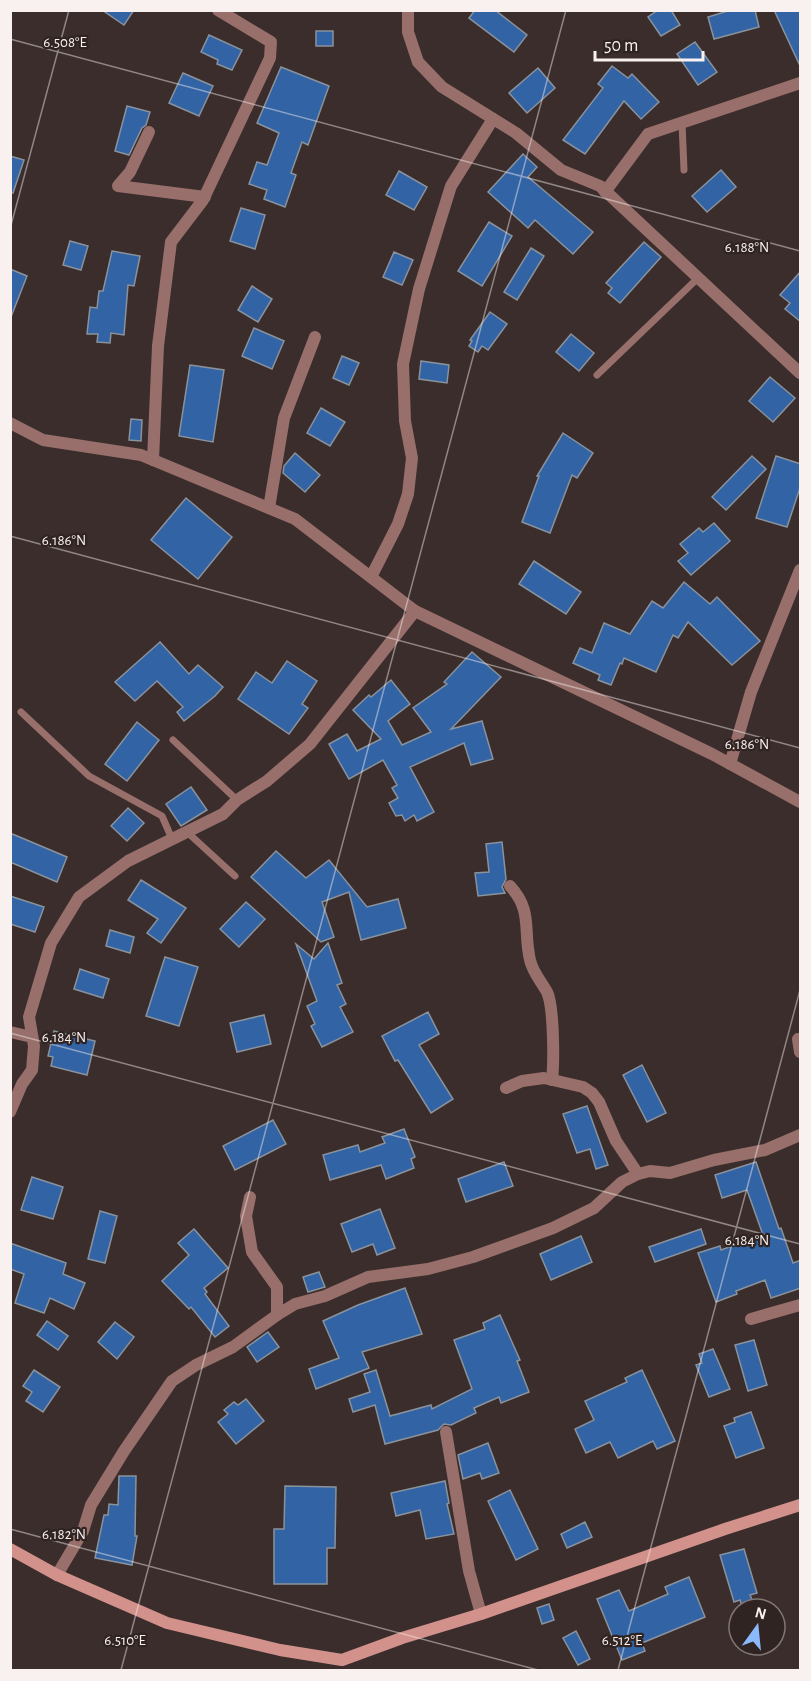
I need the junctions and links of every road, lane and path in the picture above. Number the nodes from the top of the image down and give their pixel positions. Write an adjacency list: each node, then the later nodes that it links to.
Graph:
1 (218, 10): 9 (street)
2 (408, 10): 4 (street)
3 (801, 83): 5 (street)
4 (493, 119): 8 (street); 18 (street)
5 (682, 123): 7 (lane); 8 (street)
6 (149, 132): 9 (street)
7 (684, 170)
8 (605, 192): 10 (street)
9 (205, 197): 15 (street)
10 (698, 278): 12 (street); 13 (lane)
11 (315, 338): 16 (street)
12 (801, 373)
13 (597, 375)
14 (10, 423): 15 (street)
15 (153, 460): 16 (street)
16 (269, 508): 18 (street)
17 (801, 570): 22 (street)
18 (371, 577): 19 (street)
19 (415, 611): 22 (street); 23 (street)
20 (21, 712): 26 (lane)
21 (173, 740): 23 (lane)
22 (730, 764): 24 (street)
23 (237, 800): 25 (street)
24 (801, 802)
25 (187, 832): 26 (street); 27 (lane)
26 (172, 839): 30 (street)
27 (235, 876)
28 (510, 886): 33 (street)
29 (10, 1032): 30 (street)
30 (32, 1037): 35 (street)
31 (798, 1039): 32 (street)
32 (801, 1053)
33 (552, 1080): 34 (street); 37 (street)
34 (506, 1088)
35 (10, 1112)
36 (801, 1135): 37 (street)
37 (638, 1173): 40 (street)
38 (250, 1197): 40 (street)
39 (801, 1305): 41 (street)
40 (277, 1316): 45 (street)
41 (750, 1319)
42 (446, 1432): 46 (street)
43 (801, 1505): 46 (street)
44 (10, 1549): 45 (street)
45 (57, 1575): 47 (street)
46 (481, 1614): 47 (street)
47 (342, 1666)

